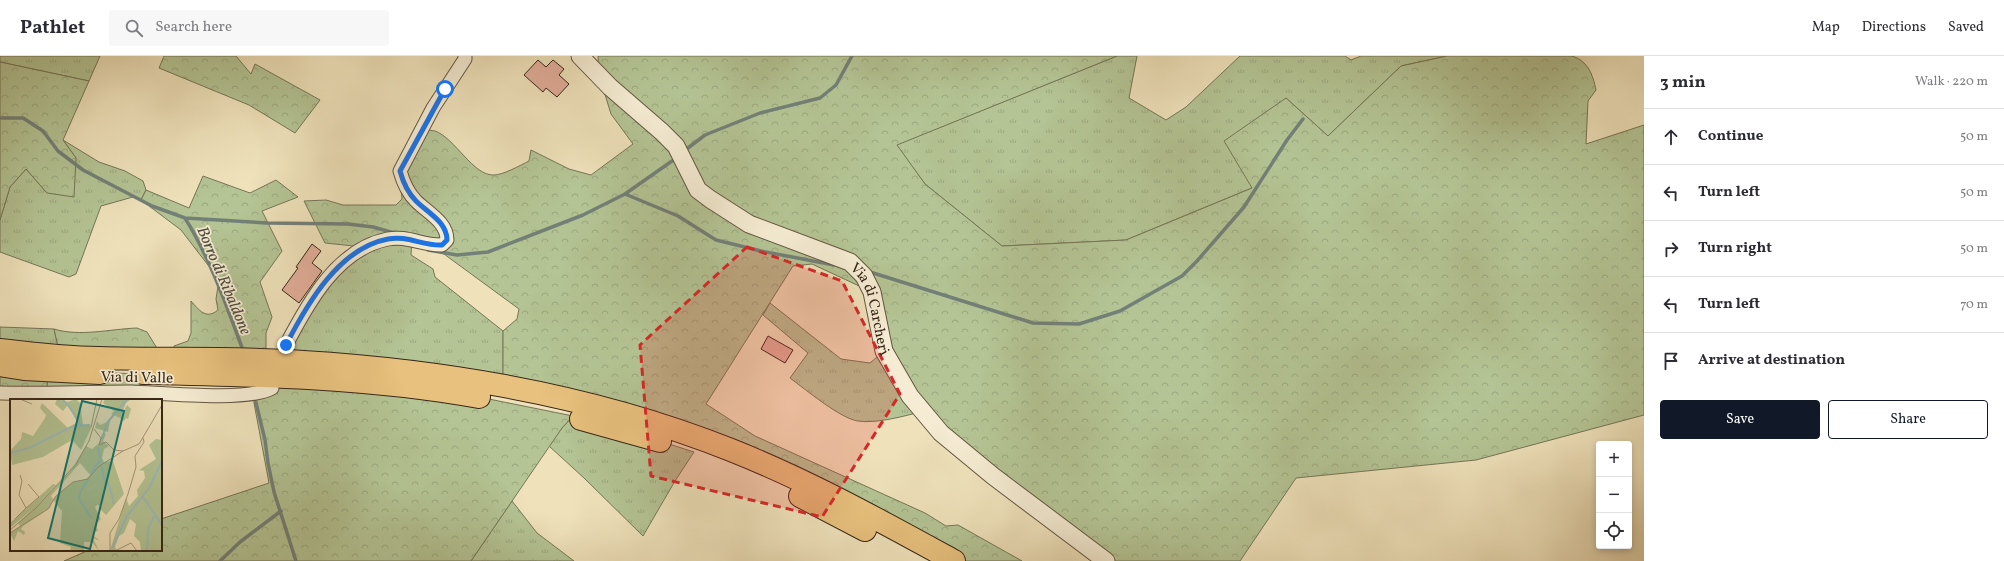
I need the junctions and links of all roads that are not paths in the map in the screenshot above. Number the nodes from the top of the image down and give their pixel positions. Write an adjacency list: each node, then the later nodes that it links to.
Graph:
1 (465, 56): 3 (street)
2 (580, 56): 10 (street, Via di Carcheri)
3 (286, 345)
4 (0, 350): 9 (highway)
5 (0, 365): 8 (highway)
6 (272, 388): 7 (street, Via di Valle)
7 (0, 393)
8 (922, 561)
9 (954, 561)
10 (1106, 561)

